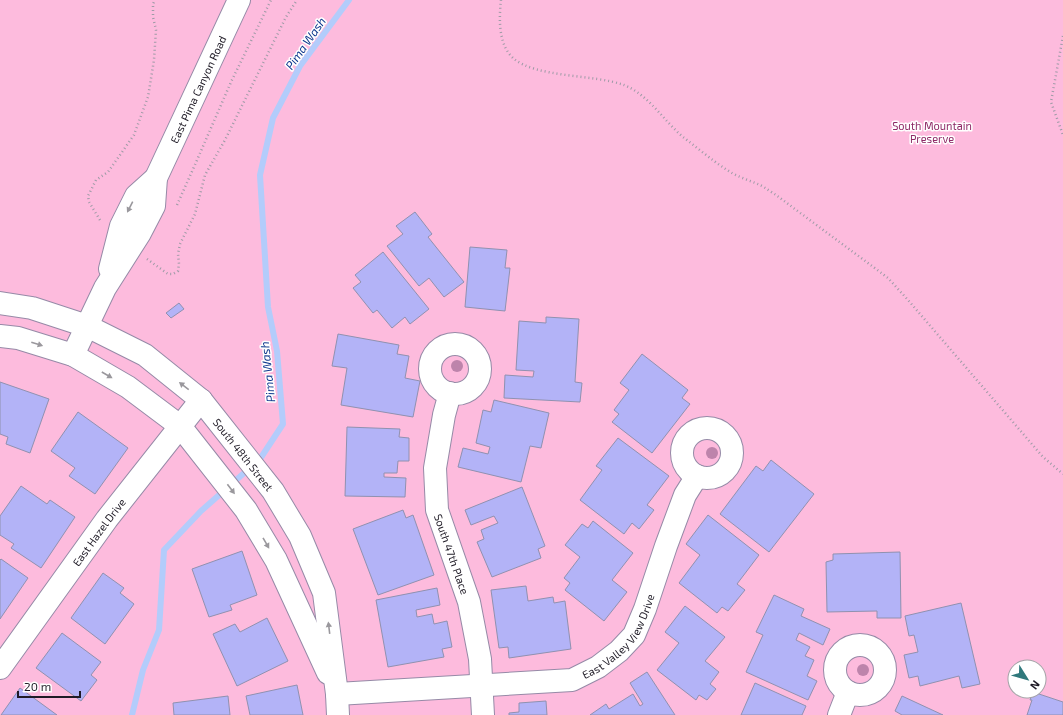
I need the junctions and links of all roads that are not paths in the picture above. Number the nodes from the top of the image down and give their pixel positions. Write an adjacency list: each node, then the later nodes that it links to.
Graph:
1 (239, 0): 5 (street, East Pima Canyon Road)
2 (0, 303): 3 (street, South 48th Street)
3 (32, 308): 4 (street, South 48th Street); 5 (street, South 48th Street)
4 (0, 310)
5 (87, 326): 7 (street, East Pima Canyon Road); 9 (street, South 48th Street, one-way to 5)
6 (0, 336): 7 (street, one-way to 7)
7 (73, 355): 10 (street, one-way to 10)
8 (450, 393): 13 (street, South 47th Place)
9 (201, 400): 10 (street, East Hazel Drive); 15 (street, South 48th Street, one-way to 9)
10 (180, 426): 12 (street, East Hazel Drive); 15 (street, one-way to 15)
11 (698, 476): 13 (street, East Valley View Drive)
12 (0, 668)
13 (482, 686): 15 (street, East Valley View Drive); 16 (street, South 47th Place)
14 (848, 692): 17 (street)
15 (338, 705)
16 (483, 715)
17 (839, 715)

